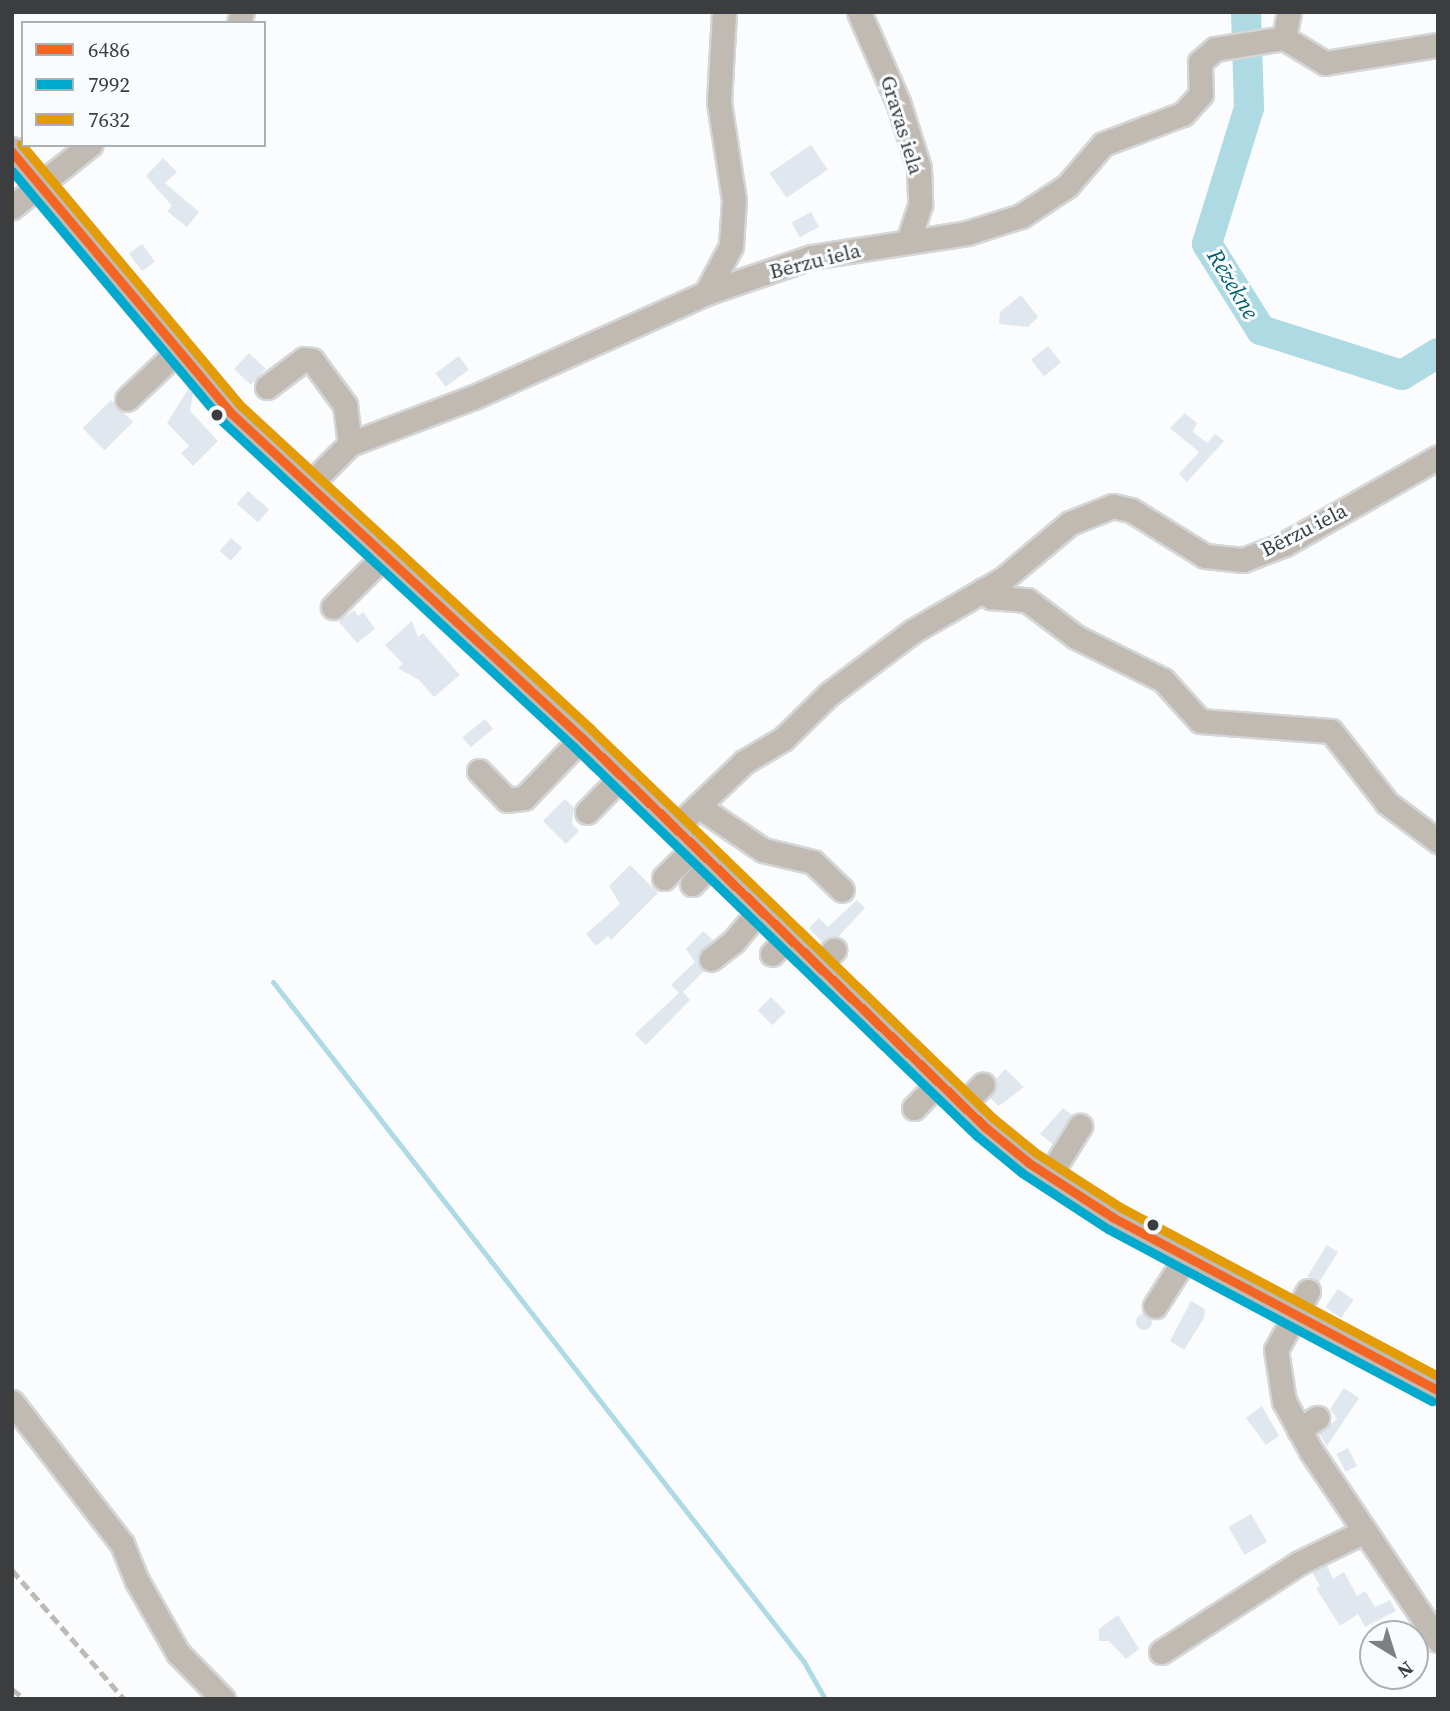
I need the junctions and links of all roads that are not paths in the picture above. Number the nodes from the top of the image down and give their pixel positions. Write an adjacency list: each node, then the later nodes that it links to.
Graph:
1 (724, 12): 11 (street)
2 (859, 12): 10 (street, Gravas iela)
3 (1289, 12): 4 (street)
4 (1277, 40): 5 (street); 10 (street, Bērzu iela)
5 (1438, 46)
6 (87, 147): 8 (street)
7 (12, 152): 8 (main road)
8 (39, 184): 9 (street); 12 (main road)
9 (12, 207)
10 (908, 241): 11 (street, Bērzu iela)
11 (706, 293): 15 (street, Bērzu iela)
12 (178, 351): 14 (street); 17 (main road)
13 (267, 387): 15 (street)
14 (127, 399)
15 (350, 444): 17 (street, Bērzu iela)
16 (1438, 457): 19 (street, Bērzu iela)
17 (310, 484): 18 (main road)
18 (387, 552): 20 (street); 21 (main road)
19 (983, 590): 24 (street); 26 (street)
20 (333, 607)
21 (582, 738): 22 (street); 23 (main road)
22 (479, 771)
23 (622, 776): 25 (street); 27 (main road)
24 (698, 806): 27 (street); 30 (street)
25 (587, 812)
26 (1438, 841)
27 (694, 846): 28 (street); 29 (street); 31 (main road)
28 (664, 878)
29 (692, 884)
30 (842, 890)
31 (760, 910): 32 (street); 33 (main road)
32 (711, 959)
33 (938, 1083): 35 (main road); 36 (street)
34 (983, 1084): 35 (street)
35 (962, 1106): 38 (main road)
36 (914, 1108)
37 (1080, 1126): 38 (street)
38 (1049, 1176): 39 (main road)
39 (1186, 1257): 41 (street); 42 (main road)
40 (1308, 1291): 42 (street)
41 (1155, 1306)
42 (1293, 1316): 43 (main road); 45 (street)
43 (1438, 1390)
44 (12, 1402): 48 (street)
45 (1365, 1531): 46 (street); 47 (street)
46 (1438, 1640)
47 (1161, 1652)
48 (223, 1699)

